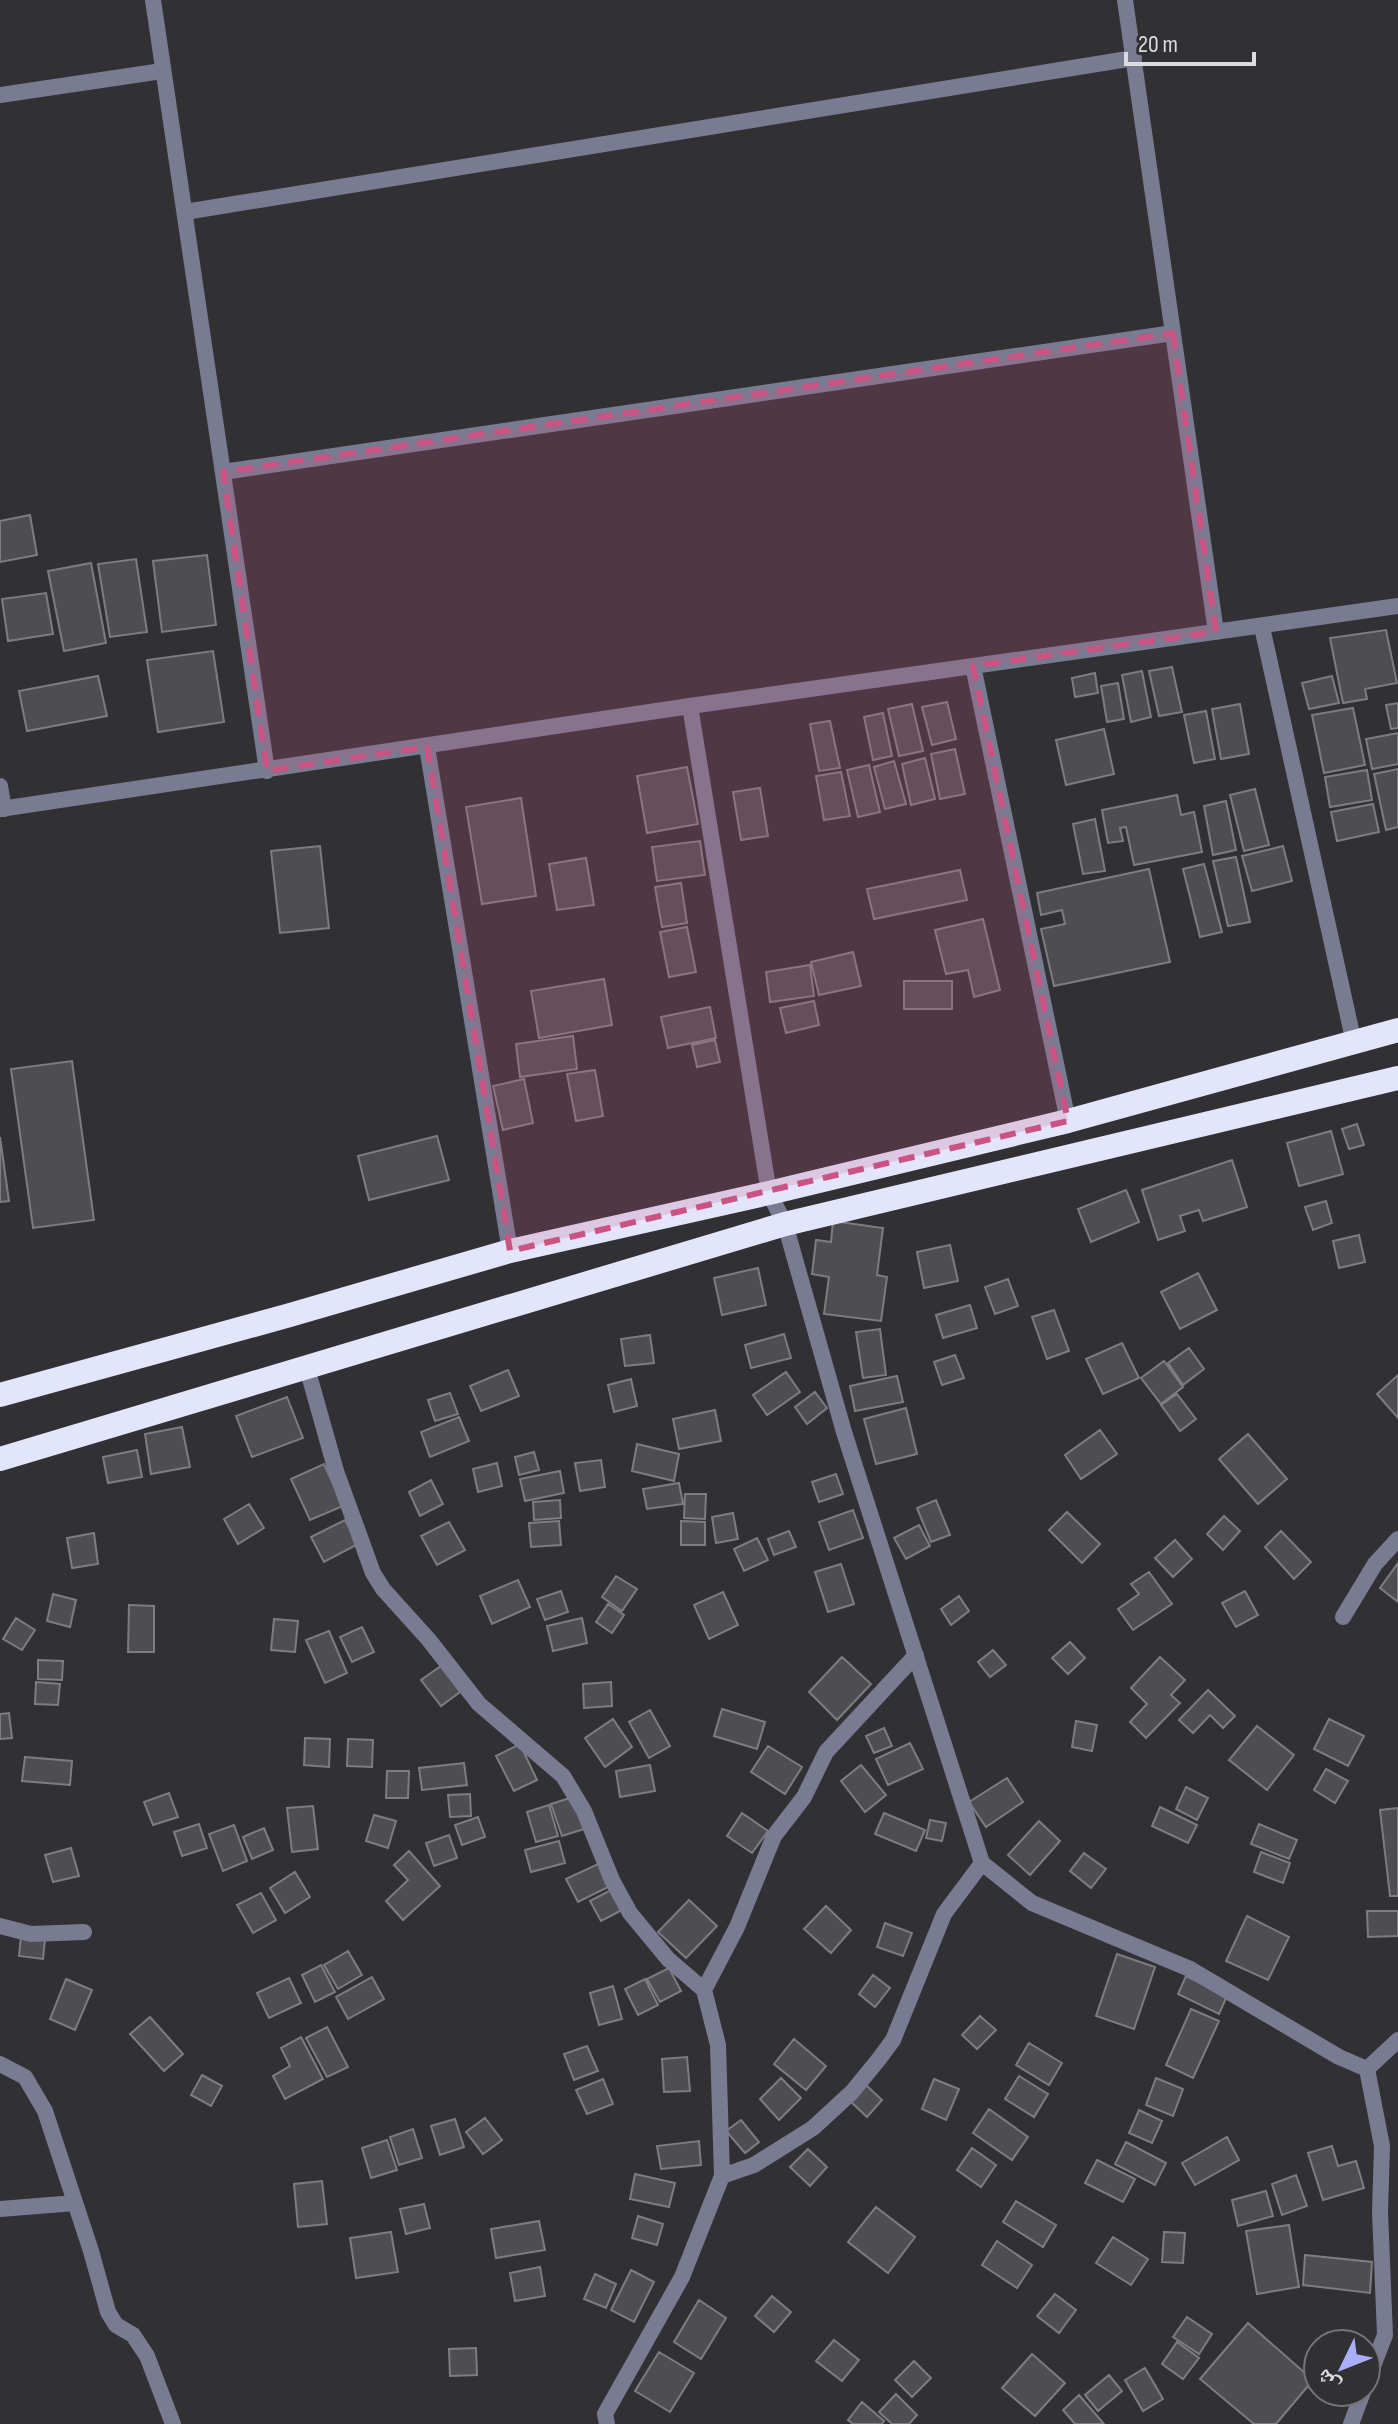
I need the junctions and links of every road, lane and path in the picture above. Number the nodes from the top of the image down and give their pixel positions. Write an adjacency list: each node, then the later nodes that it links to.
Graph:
1 (153, 0): 4 (street)
2 (1125, 0): 3 (street)
3 (1134, 58): 6 (street); 7 (street)
4 (162, 71): 5 (street); 6 (street)
5 (0, 95)
6 (185, 212): 8 (street)
7 (1173, 333): 8 (street); 11 (street)
8 (223, 472): 15 (street)
9 (1398, 606): 10 (street)
10 (1262, 627): 11 (street); 19 (street)
11 (1216, 632): 12 (street)
12 (973, 666): 13 (street); 21 (street)
13 (690, 706): 14 (street); 22 (street)
14 (427, 747): 15 (street); 24 (street)
15 (267, 771): 17 (street)
16 (0, 786): 17 (street)
17 (2, 809)
18 (1398, 1030): 19 (highway)
19 (1354, 1043): 21 (highway)
20 (1398, 1078): 23 (highway)
21 (1068, 1121): 22 (highway)
22 (769, 1193): 23 (street); 24 (highway)
23 (785, 1224): 25 (highway); 30 (street)
24 (510, 1251): 26 (highway)
25 (307, 1368): 27 (highway); 34 (street)
26 (0, 1395)
27 (0, 1459)
28 (1398, 1539): 29 (street)
29 (1343, 1617)
30 (916, 1655): 31 (street); 34 (street)
31 (982, 1863): 37 (street); 38 (street)
32 (0, 1926): 33 (street)
33 (84, 1932)
34 (704, 1990): 38 (street)
35 (1398, 2040): 37 (street)
36 (0, 2064): 39 (street)
37 (1367, 2069): 41 (street)
38 (722, 2176): 43 (street)
39 (75, 2203): 40 (street); 42 (street)
40 (0, 2209)
41 (1382, 2343)
42 (173, 2424)
43 (607, 2424)

